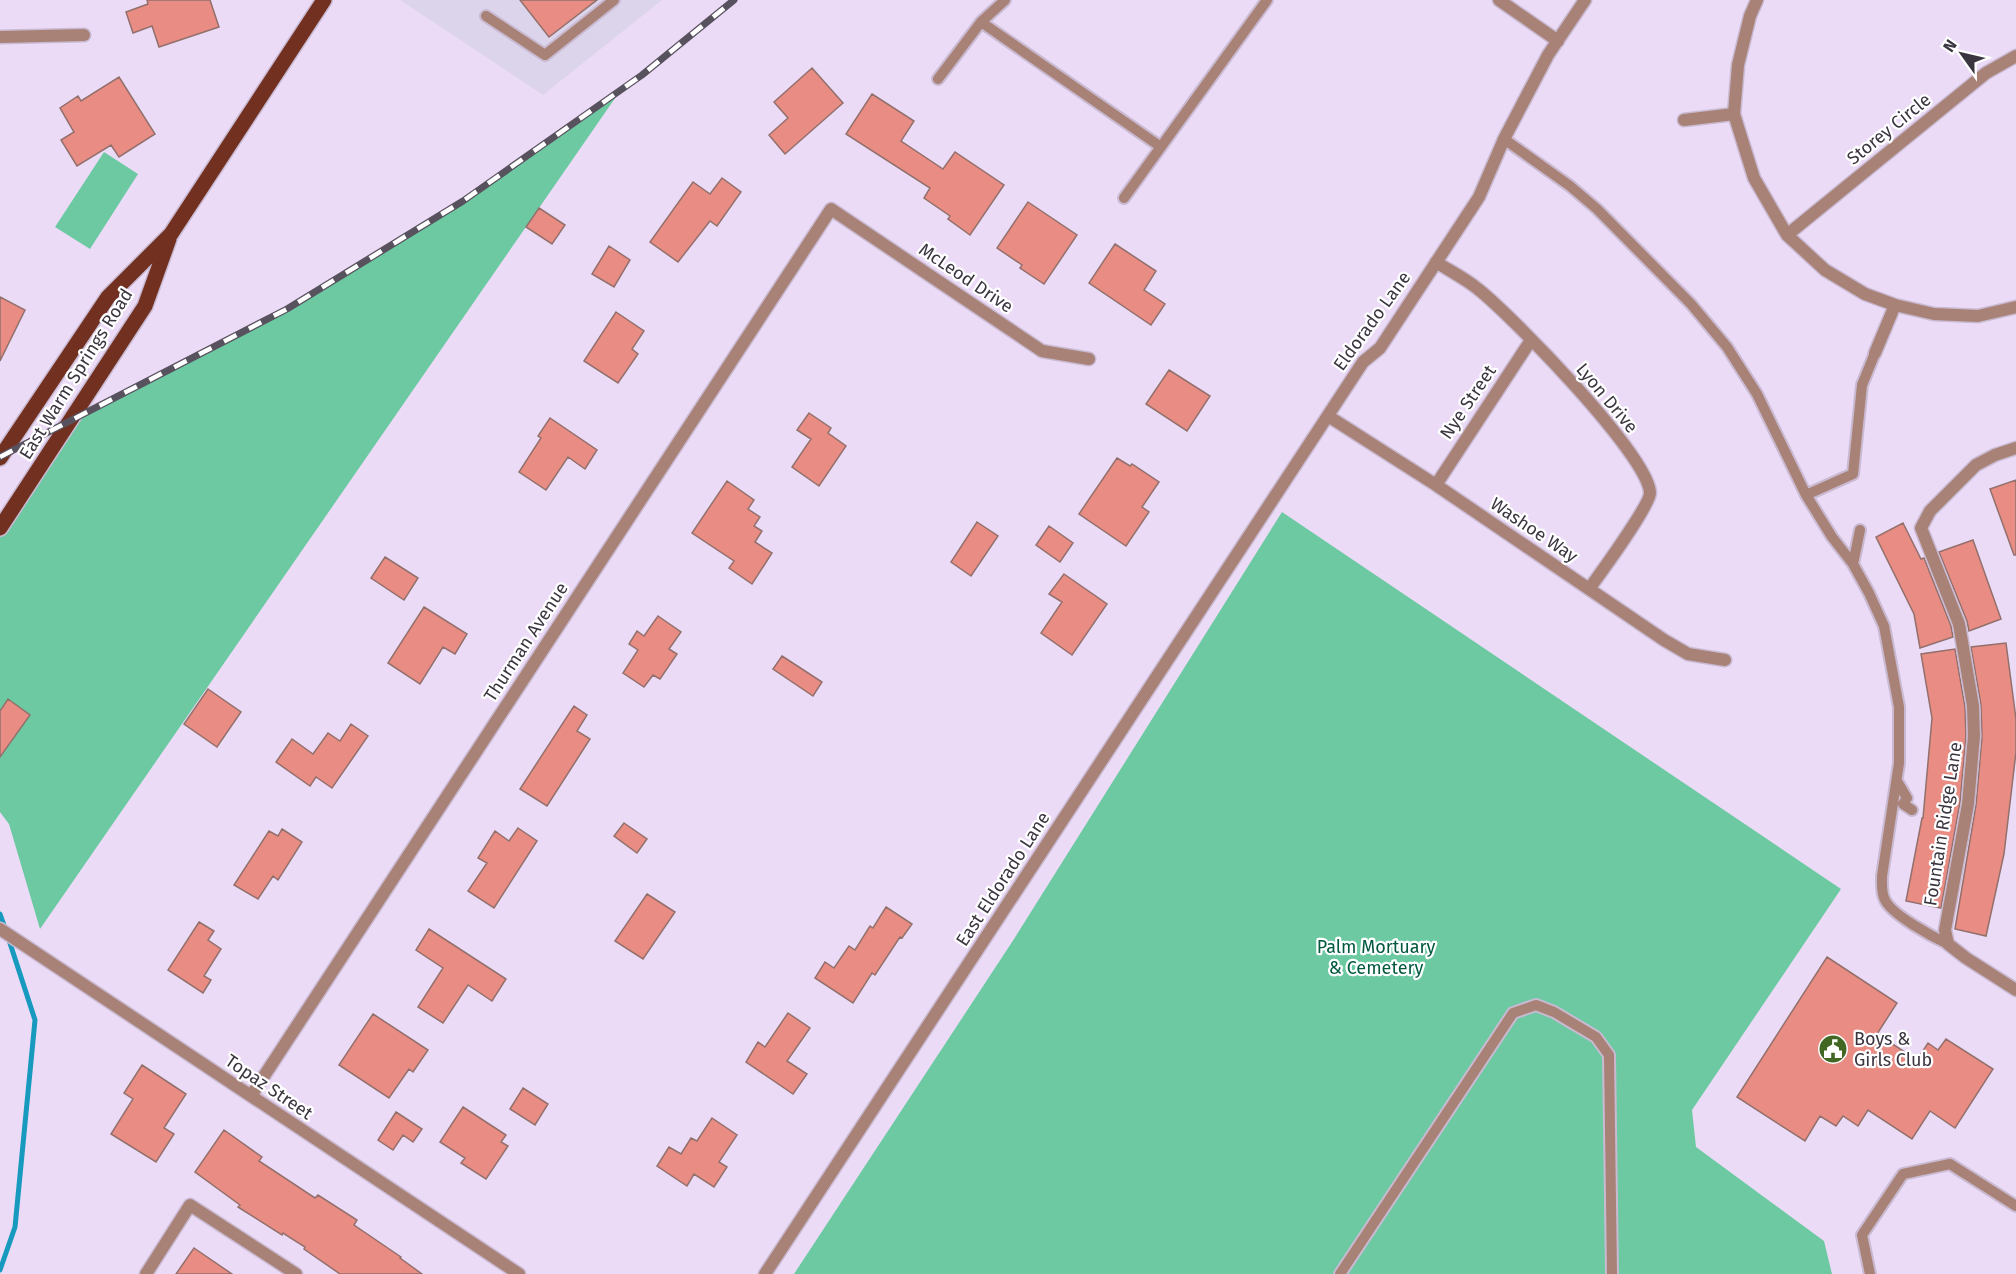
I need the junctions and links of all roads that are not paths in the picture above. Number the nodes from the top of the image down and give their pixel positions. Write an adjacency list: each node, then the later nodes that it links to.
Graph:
1 (324, 0): 21 (main road, East Warm Springs Road)
2 (614, 0): 8 (lane)
3 (1005, 0): 9 (lane)
4 (1267, 0): 18 (lane)
5 (1499, 0): 12 (street)
6 (1585, 0): 12 (street)
7 (1757, 0): 15 (street)
8 (486, 16)
9 (981, 22): 14 (lane); 18 (lane)
10 (84, 35): 11 (street)
11 (0, 37)
12 (1558, 41): 17 (street)
13 (2016, 56): 22 (street, Storey Circle)
14 (938, 79)
15 (1734, 114): 16 (street); 22 (street)
16 (1684, 120)
17 (1504, 139): 23 (street, Eldorado Lane); 33 (lane)
18 (1161, 147): 19 (lane)
19 (1124, 198)
20 (831, 208): 28 (street, McLeod Drive); 43 (street, Thurman Avenue)
21 (171, 234): 31 (main road, East Warm Springs Road); 35 (main road, East Warm Springs Road)
22 (1787, 235): 24 (street)
23 (1436, 262): 26 (street, Lyon Drive); 29 (street, Eldorado Lane)
24 (1895, 305): 25 (street); 27 (street)
25 (2016, 307)
26 (1531, 340): 32 (street, Nye Street); 38 (street, Lyon Drive)
27 (1875, 353): 33 (lane)
28 (1089, 359)
29 (1328, 416): 32 (street, Washoe Way); 34 (street, Eldorado Lane)
30 (2016, 448): 41 (street, Fountain Ridge Lane)
31 (0, 458)
32 (1436, 484): 38 (street, Washoe Way)
33 (1806, 495): 37 (lane)
34 (1270, 504): 48 (street, East Eldorado Lane)
35 (0, 528)
36 (1860, 530): 37 (lane)
37 (1853, 564): 41 (lane)
38 (1590, 589): 39 (street, Washoe Way)
39 (1725, 660)
40 (0, 929): 43 (street, Topaz Street)
41 (1948, 944): 42 (street)
42 (2016, 990)
43 (251, 1096): 47 (street, Topaz Street)
44 (2016, 1206): 51 (lane)
45 (146, 1274): 46 (street)
46 (296, 1274)
47 (519, 1274)
48 (765, 1274)
49 (1340, 1274): 50 (lane)
50 (1612, 1274)
51 (1870, 1274)

